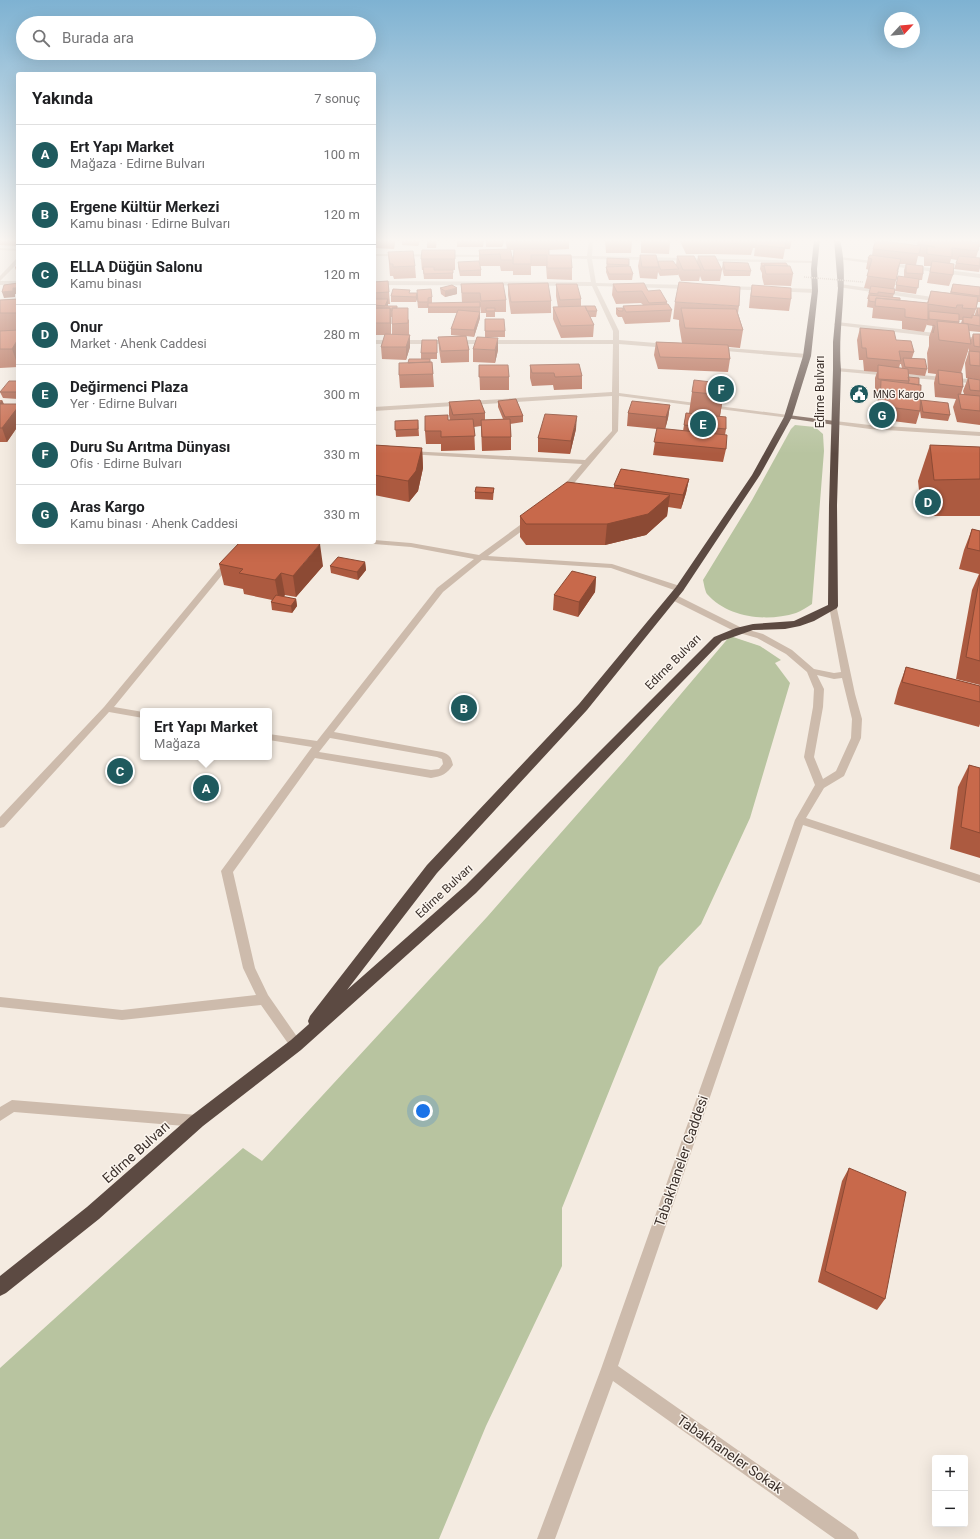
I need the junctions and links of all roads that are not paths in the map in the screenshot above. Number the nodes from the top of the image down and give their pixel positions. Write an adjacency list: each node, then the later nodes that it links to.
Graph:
1 (607, 311): 7 (street)
2 (812, 311): 10 (highway, Edirne Bulvarı)
3 (839, 311): 4 (highway, Edirne Bulvarı)
4 (837, 324): 5 (street); 11 (highway, Edirne Bulvarı)
5 (980, 340)
6 (376, 342): 7 (street)
7 (616, 342): 8 (street); 13 (street)
8 (671, 346)
9 (711, 349): 10 (street)
10 (806, 356): 15 (highway, Edirne Bulvarı)
11 (837, 370): 12 (street); 16 (highway, Edirne Bulvarı)
12 (980, 382)
13 (615, 394): 14 (street); 15 (street); 19 (street)
14 (376, 409)
15 (788, 417): 16 (main road); 25 (highway, Edirne Bulvarı)
16 (835, 423): 17 (street); 26 (highway, Edirne Bulvarı)
17 (980, 434)
18 (398, 453): 19 (street)
19 (586, 462): 20 (street)
20 (557, 498)
21 (535, 518): 24 (street)
22 (376, 542): 24 (street)
23 (243, 544): 30 (street)
24 (480, 558): 25 (street); 32 (street)
25 (676, 593): 27 (street); 41 (highway, Edirne Bulvarı)
26 (833, 606): 27 (highway, Edirne Bulvarı); 29 (street, Tabakhaneler Caddesi)
27 (739, 630): 28 (street); 41 (highway, Edirne Bulvarı)
28 (810, 671): 29 (street); 35 (street)
29 (846, 674): 35 (street, Tabakhaneler Caddesi)
30 (107, 709): 31 (street); 37 (street)
31 (140, 714)
32 (328, 734): 34 (street); 34 (street)
33 (272, 738): 34 (street)
34 (316, 750): 39 (street)
35 (820, 785): 36 (street, Tabakhaneler Caddesi)
36 (800, 820): 38 (street); 45 (street, Tabakhaneler Caddesi)
37 (0, 824)
38 (980, 880)
39 (264, 999): 40 (street); 41 (street)
40 (0, 1002)
41 (296, 1045): 43 (highway, Edirne Bulvarı)
42 (0, 1115): 43 (street)
43 (197, 1121): 44 (highway, Edirne Bulvarı)
44 (0, 1287)
45 (609, 1369): 46 (street, Tabakhaneler Caddesi); 47 (street, Tabakhaneler Sokak)
46 (546, 1539)
47 (850, 1539)

